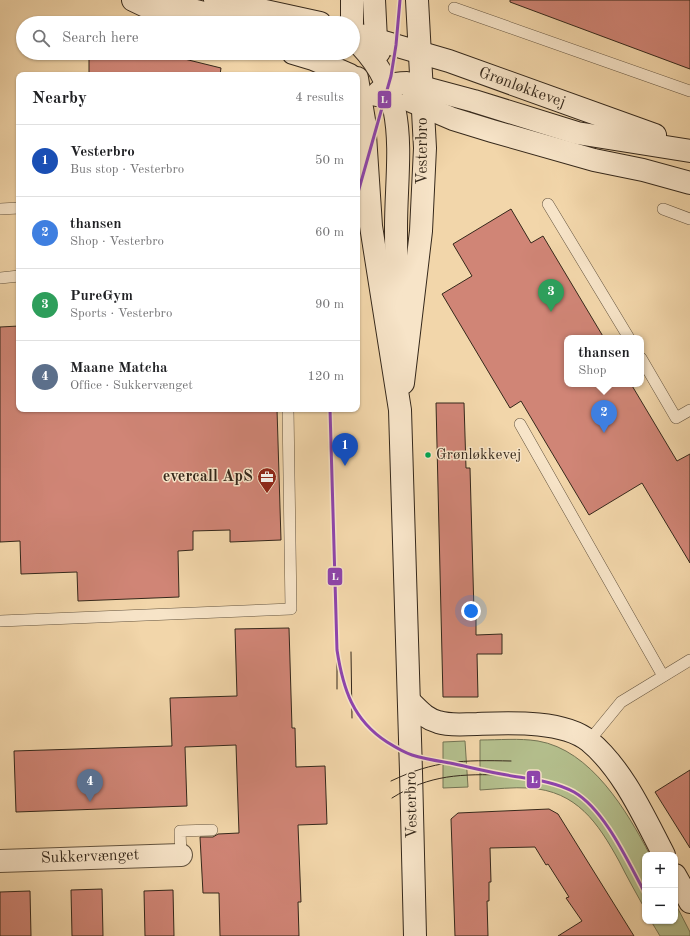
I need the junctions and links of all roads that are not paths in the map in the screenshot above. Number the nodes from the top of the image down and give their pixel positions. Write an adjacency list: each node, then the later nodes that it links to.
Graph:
1 (133, 0): 8 (main road)
2 (152, 0): 9 (main road)
3 (216, 0): 10 (main road)
4 (352, 0): 11 (main road)
5 (374, 0): 12 (main road, Vesterbro)
6 (418, 3): 12 (main road); 13 (main road, Vesterbro)
7 (454, 8): 21 (lane)
8 (173, 16)
9 (216, 16)
10 (288, 16)
11 (352, 16)
12 (363, 42): 13 (main road, Grønløkkevej); 14 (main road, Vesterbro); 20 (main road)
13 (420, 53): 23 (main road, Vesterbro); 25 (main road, Grønløkkevej)
14 (360, 59)
15 (315, 60): 17 (main road)
16 (360, 60): 18 (main road, Vesterbro)
17 (343, 72)
18 (358, 72)
19 (360, 77): 20 (main road)
20 (389, 87): 23 (main road); 24 (main road); 36 (main road)
21 (690, 92)
22 (360, 96): 24 (main road, Vesterbro)
23 (422, 96): 25 (main road); 26 (main road); 36 (main road, Vesterbro)
24 (365, 128): 36 (main road, Vesterbro)
25 (690, 149)
26 (690, 183)
27 (548, 204): 34 (lane)
28 (16, 208): 29 (lane)
29 (0, 209)
30 (663, 209): 31 (lane)
31 (690, 219)
32 (16, 276): 33 (lane)
33 (0, 278)
34 (627, 335)
35 (644, 363): 37 (lane)
36 (400, 410): 43 (main road, Vesterbro)
37 (690, 410)
38 (288, 412): 40 (lane)
39 (520, 424): 42 (lane)
40 (0, 621)
41 (690, 660): 42 (lane)
42 (663, 676): 44 (lane)
43 (409, 701): 44 (main road); 51 (main road, Vesterbro)
44 (589, 741): 46 (main road)
45 (212, 830): 47 (lane)
46 (662, 852)
47 (181, 855): 48 (main road, Sukkervænget)
48 (0, 861)
49 (678, 880): 50 (main road)
50 (690, 902)
51 (414, 936)

